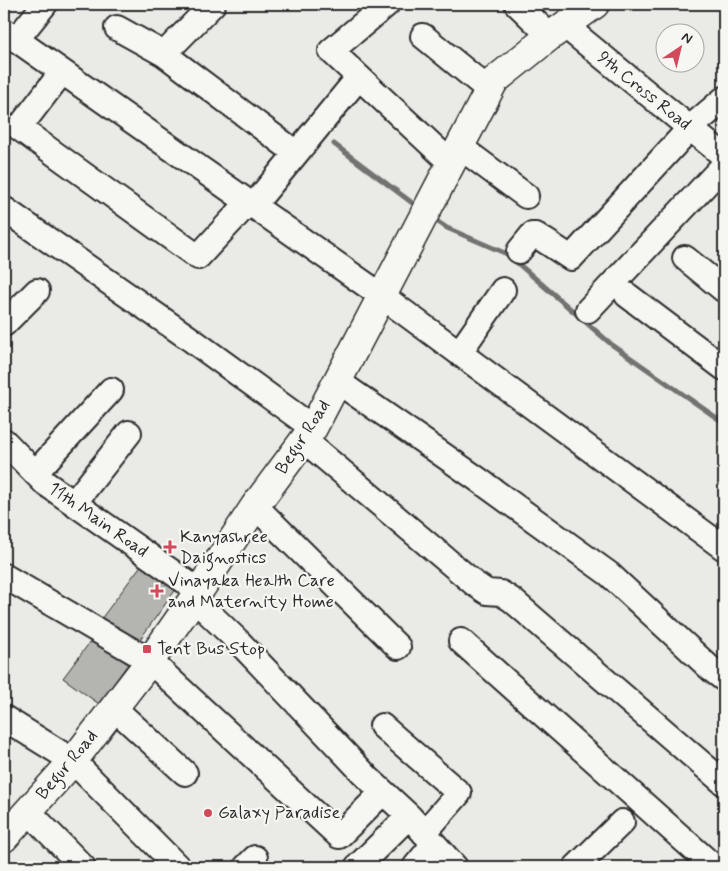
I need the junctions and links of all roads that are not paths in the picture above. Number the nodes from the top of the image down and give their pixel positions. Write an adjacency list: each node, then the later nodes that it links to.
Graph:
1 (45, 4): 8 (street)
2 (213, 4): 10 (street)
3 (517, 4): 7 (street, 9th Cross Road)
4 (595, 4): 7 (main road, Begur Road)
5 (379, 6): 12 (street)
6 (117, 28): 10 (street)
7 (557, 30): 13 (main road, Begur Road); 15 (street, 9th Cross Road)
8 (10, 36): 11 (street)
9 (423, 36): 13 (street)
10 (164, 54): 16 (street)
11 (62, 72): 21 (street); 21 (street)
12 (359, 77): 16 (street); 17 (street)
13 (489, 90): 17 (main road, Begur Road)
14 (724, 99): 15 (street)
15 (690, 128): 18 (street, 9th Cross Road); 23 (street)
16 (296, 153): 21 (street)
17 (456, 155): 20 (street); 29 (main road, Begur Road)
18 (724, 156)
19 (724, 165): 30 (street)
20 (526, 196)
21 (251, 205): 29 (street)
22 (4, 209): 37 (street)
23 (519, 250)
24 (685, 258): 26 (street)
25 (503, 290): 32 (street)
26 (724, 290)
27 (37, 291): 31 (street)
28 (627, 295): 33 (street)
29 (382, 296): 32 (street); 34 (main road, Begur Road)
30 (588, 310)
31 (4, 324)
32 (459, 353): 42 (street)
33 (724, 368)
34 (337, 381): 37 (main road, Begur Road); 48 (street)
35 (111, 390): 39 (street)
36 (129, 433): 40 (street)
37 (309, 434): 41 (main road, Begur Road); 54 (street)
38 (4, 441): 39 (street, 11th Main Road)
39 (35, 473): 40 (street, 11th Main Road)
40 (74, 503): 44 (street, 11th Main Road)
41 (255, 506): 44 (main road, Begur Road); 46 (street)
42 (724, 548)
43 (4, 576): 47 (street)
44 (197, 595): 47 (main road, Begur Road); 55 (street, 11th Main Road)
45 (461, 641): 66 (street)
46 (398, 647)
47 (150, 661): 49 (main road, Begur Road); 55 (street)
48 (724, 679)
49 (114, 708): 52 (main road, Begur Road); 53 (street)
50 (4, 718): 52 (street)
51 (382, 726): 58 (street)
52 (74, 761): 56 (main road, Begur Road); 61 (street)
53 (185, 773)
54 (724, 783)
55 (384, 792): 58 (street, 11th Main Road)
56 (28, 811): 59 (main road, Begur Road); 60 (street)
57 (622, 822): 65 (street)
58 (423, 831): 62 (street); 63 (street); 64 (street, 11th Main Road)
59 (4, 838)
60 (83, 867)
61 (178, 867)
62 (357, 867)
63 (415, 867)
64 (455, 867)
65 (576, 867)
66 (714, 867)

